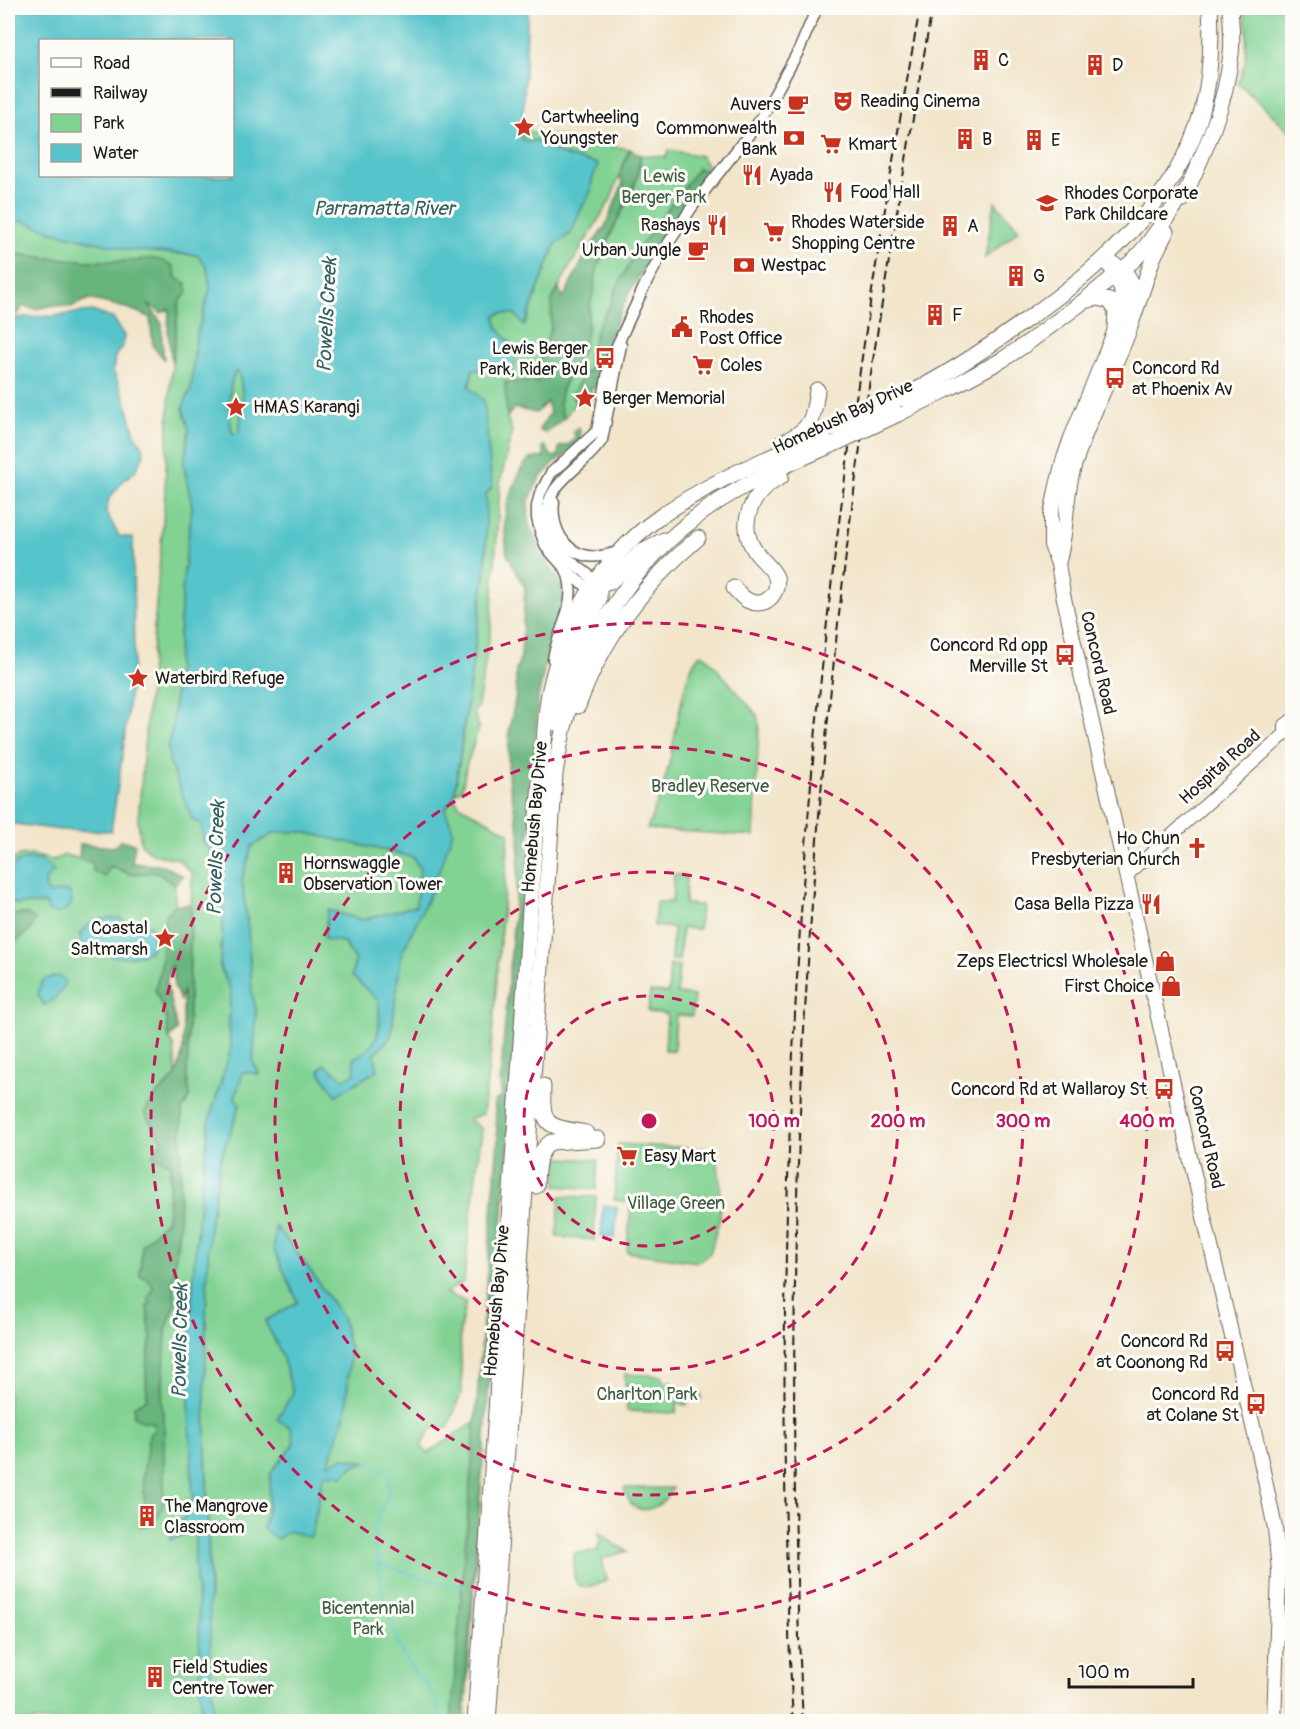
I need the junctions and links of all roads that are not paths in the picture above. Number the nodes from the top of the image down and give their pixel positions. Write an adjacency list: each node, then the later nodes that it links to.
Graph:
1 (817, 8): 14 (street)
2 (1210, 8): 4 (highway)
3 (1230, 8): 5 (highway)
4 (1209, 72): 5 (highway); 7 (highway)
5 (1227, 77): 6 (highway)
6 (1186, 191): 8 (highway, Homebush Bay Drive); 10 (highway)
7 (1104, 259): 8 (main road); 13 (highway, Homebush Bay Drive)
8 (1121, 272): 9 (highway, Homebush Bay Drive); 10 (main road, Concord Road); 11 (main road, Concord Road)
9 (1084, 301): 11 (highway); 13 (highway, Homebush Bay Drive)
10 (1131, 324): 21 (main road, Concord Road)
11 (1115, 330): 21 (main road, Concord Road)
12 (817, 390): 17 (highway)
13 (899, 406): 15 (highway, Homebush Bay Drive, bridge); 17 (highway, Homebush Bay Drive, bridge)
14 (600, 434): 16 (street); 22 (street)
15 (817, 452): 18 (highway, Homebush Bay Drive); 24 (highway)
16 (570, 473): 20 (street); 23 (street)
17 (682, 502): 20 (highway, Homebush Bay Drive)
18 (672, 537): 23 (highway); 28 (highway, Homebush Bay Drive)
19 (698, 538): 29 (highway)
20 (621, 551): 23 (highway, Homebush Bay Drive)
21 (1058, 564): 30 (main road, Concord Road)
22 (566, 569): 23 (street); 25 (street)
23 (595, 585): 25 (highway, Homebush Bay Drive); 28 (highway)
24 (734, 588)
25 (549, 692): 33 (highway, Homebush Bay Drive)
26 (1293, 720): 27 (main road, Hospital Road)
27 (1289, 736): 30 (main road, Hospital Road)
28 (555, 774): 29 (highway, Homebush Bay Drive)
29 (552, 822): 31 (highway, Homebush Bay Drive)
30 (1126, 876): 35 (main road, Concord Road)
31 (547, 903): 32 (highway, Homebush Bay Drive); 32 (highway)
32 (510, 1387): 34 (highway, Homebush Bay Drive)
33 (475, 1722)
34 (488, 1722)
35 (1274, 1722)

